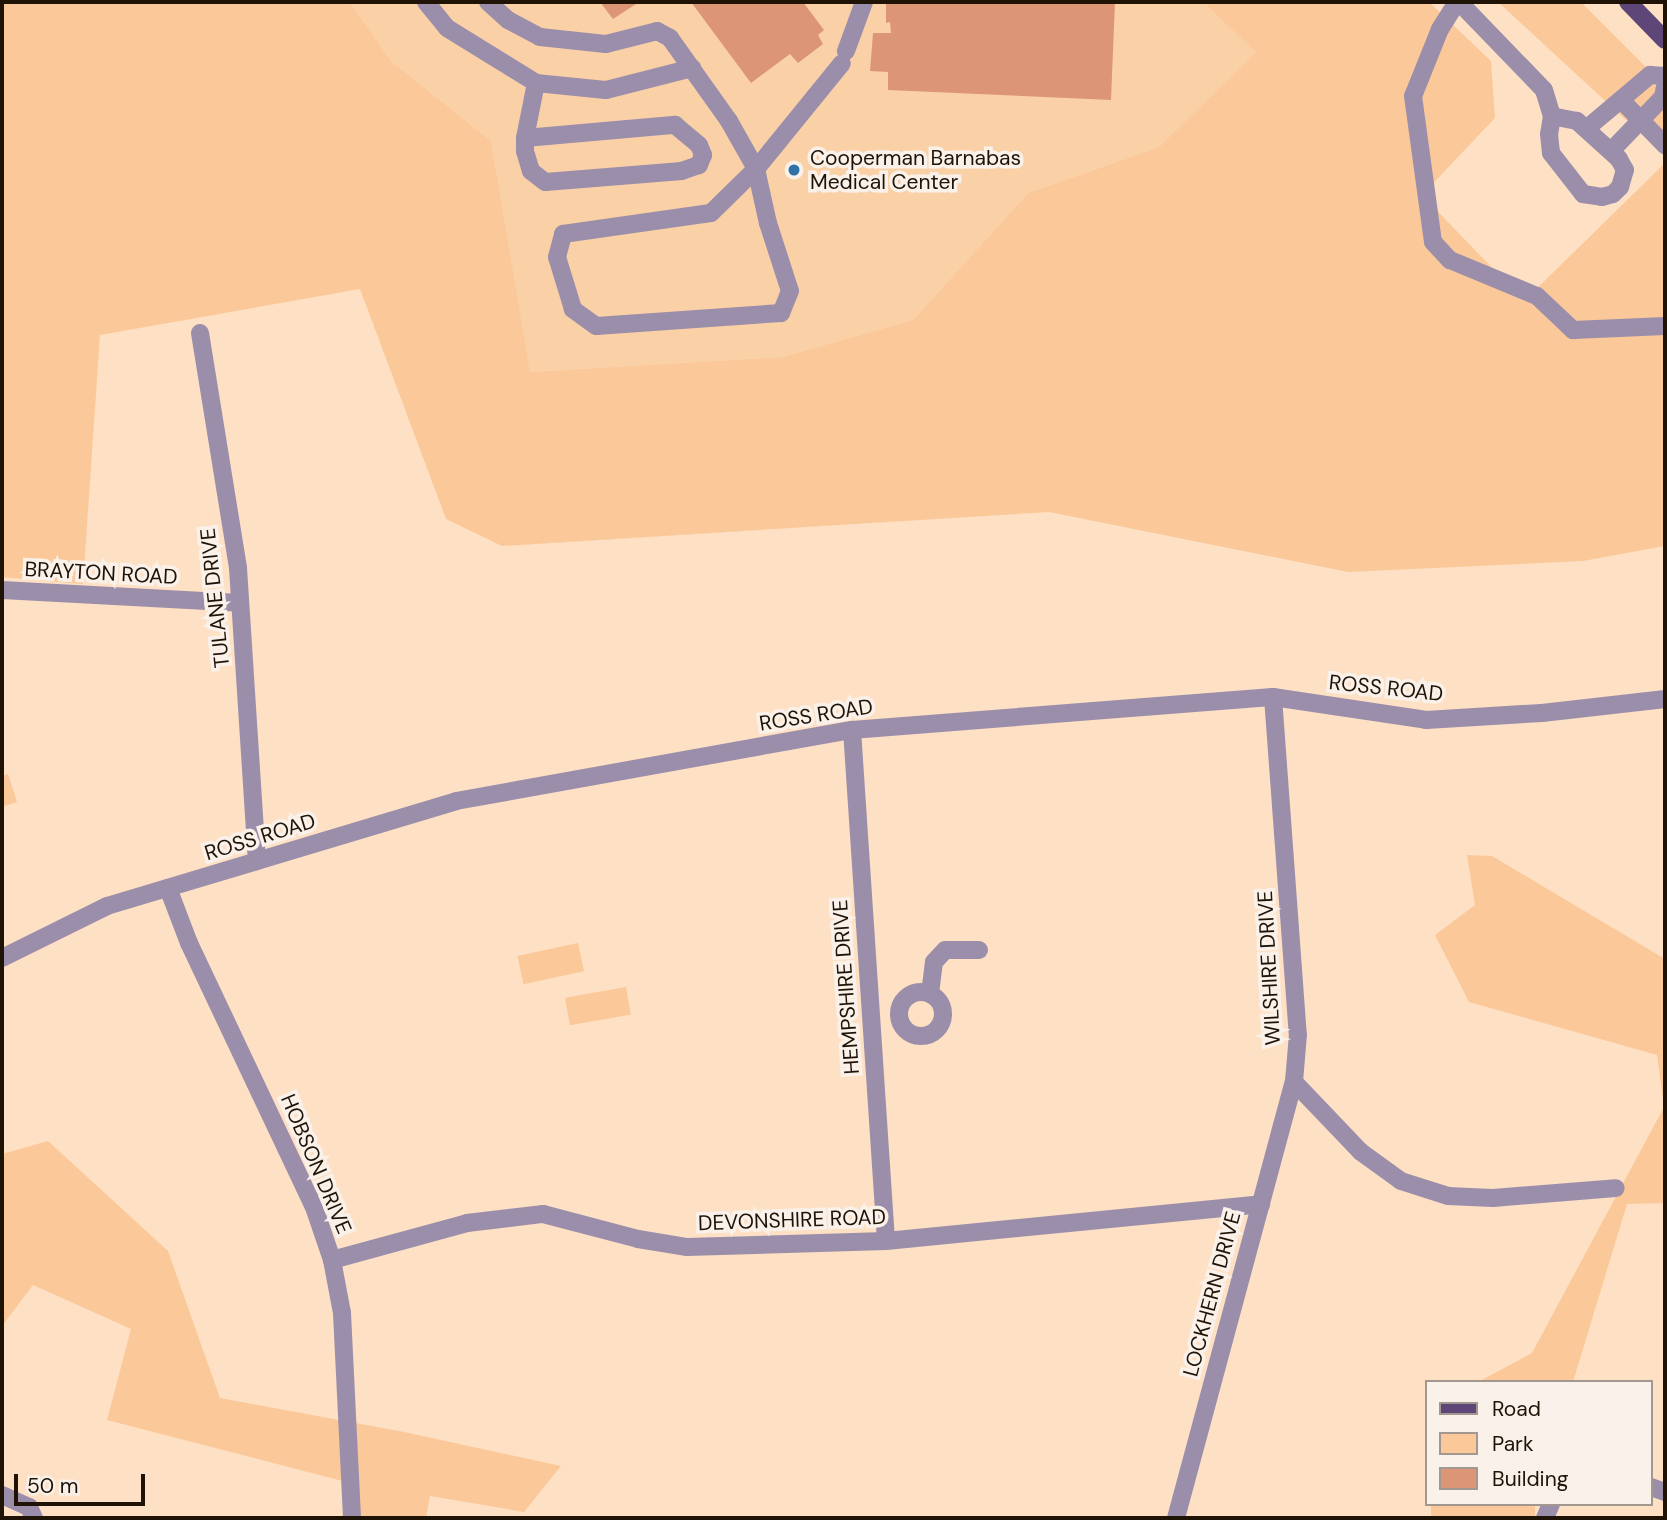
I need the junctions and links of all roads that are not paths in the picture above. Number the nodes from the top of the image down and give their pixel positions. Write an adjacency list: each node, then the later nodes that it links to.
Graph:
1 (426, 2): 9 (street)
2 (488, 2): 7 (street)
3 (864, 2): 18 (street)
4 (1458, 2): 12 (street); 19 (street)
5 (1628, 2): 6 (main road)
6 (1665, 40)
7 (692, 68): 9 (street); 18 (street)
8 (1665, 76): 11 (street)
9 (536, 83): 15 (street)
10 (1665, 87): 13 (street)
11 (1622, 101): 13 (street); 14 (street)
12 (1552, 116): 14 (street); 17 (street)
13 (1640, 120): 16 (street); 17 (street)
14 (1587, 129): 17 (street)
15 (526, 138): 15 (street)
16 (1665, 145)
17 (1611, 151)
18 (756, 169): 18 (street)
19 (1665, 326)
20 (200, 333): 22 (street, TULANE DRIVE)
21 (2, 590): 22 (street, BRAYTON ROAD)
22 (240, 603): 26 (street, TULANE DRIVE)
23 (1273, 697): 24 (street, ROSS ROAD); 25 (street, ROSS ROAD); 33 (street, WILSHIRE DRIVE)
24 (1665, 699)
25 (852, 730): 26 (street, ROSS ROAD); 32 (street, HEMPSHIRE DRIVE)
26 (257, 861): 27 (street, ROSS ROAD)
27 (168, 888): 29 (street, ROSS ROAD); 37 (street, HOBSON DRIVE)
28 (979, 950): 30 (street)
29 (2, 958)
30 (930, 994): 31 (street); 31 (street)
31 (898, 1018): 32 (street)
32 (871, 1020): 36 (street, HEMPSHIRE DRIVE)
33 (1294, 1082): 34 (street); 35 (street, LOCKHERN DRIVE)
34 (1616, 1188)
35 (1261, 1204): 36 (street, DEVONSHIRE ROAD); 41 (street, LOCKHERN DRIVE)
36 (886, 1241): 37 (street, DEVONSHIRE ROAD)
37 (332, 1260): 40 (street, HOBSON DRIVE)
38 (2, 1494): 39 (street)
39 (34, 1518)
40 (352, 1518)
41 (1176, 1518)

